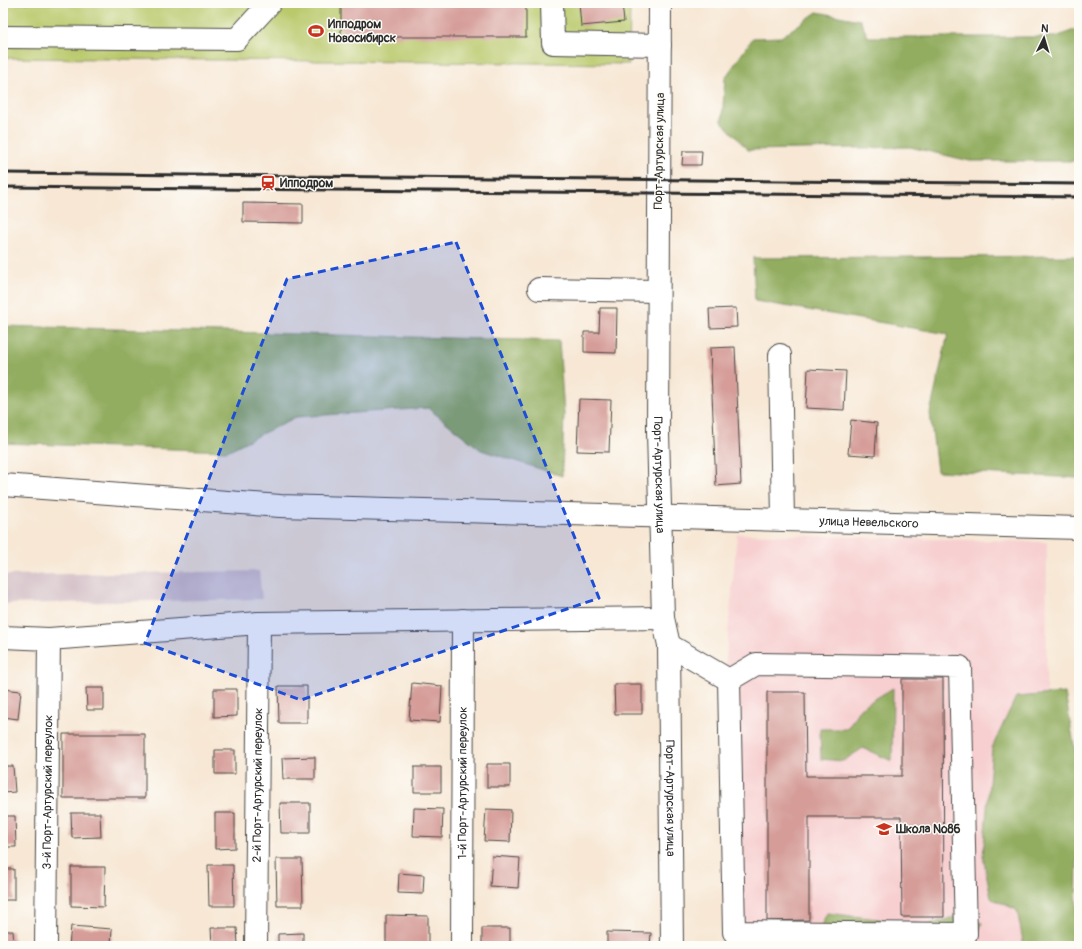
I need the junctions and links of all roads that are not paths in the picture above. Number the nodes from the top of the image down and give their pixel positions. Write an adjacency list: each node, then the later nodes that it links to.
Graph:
1 (270, 3): 4 (street)
2 (552, 3): 5 (street)
3 (660, 3): 5 (street, Порт-Артурская улица)
4 (3, 37)
5 (660, 45): 7 (street, Порт-Артурская улица)
6 (539, 289): 7 (street)
7 (657, 291): 10 (street, Порт-Артурская улица)
8 (780, 356): 11 (street)
9 (3, 485): 10 (street, улица Невельского)
10 (660, 515): 11 (street, улица Невельского); 13 (street, Порт-Артурская улица)
11 (783, 519): 12 (street, улица Невельского)
12 (1079, 528)
13 (664, 618): 14 (street); 18 (street, Порт-Артурская улица)
14 (463, 620): 15 (street); 22 (street, 1-й Порт-Артурский переулок)
15 (260, 623): 17 (street); 21 (street, 2-й Порт-Артурский переулок)
16 (3, 637): 17 (street)
17 (49, 639): 20 (street, 3-й Порт-Артурский переулок)
18 (669, 645): 19 (street); 23 (street, Порт-Артурская улица)
19 (729, 680): 19 (street)
20 (46, 946)
21 (256, 946)
22 (462, 946)
23 (672, 946)

